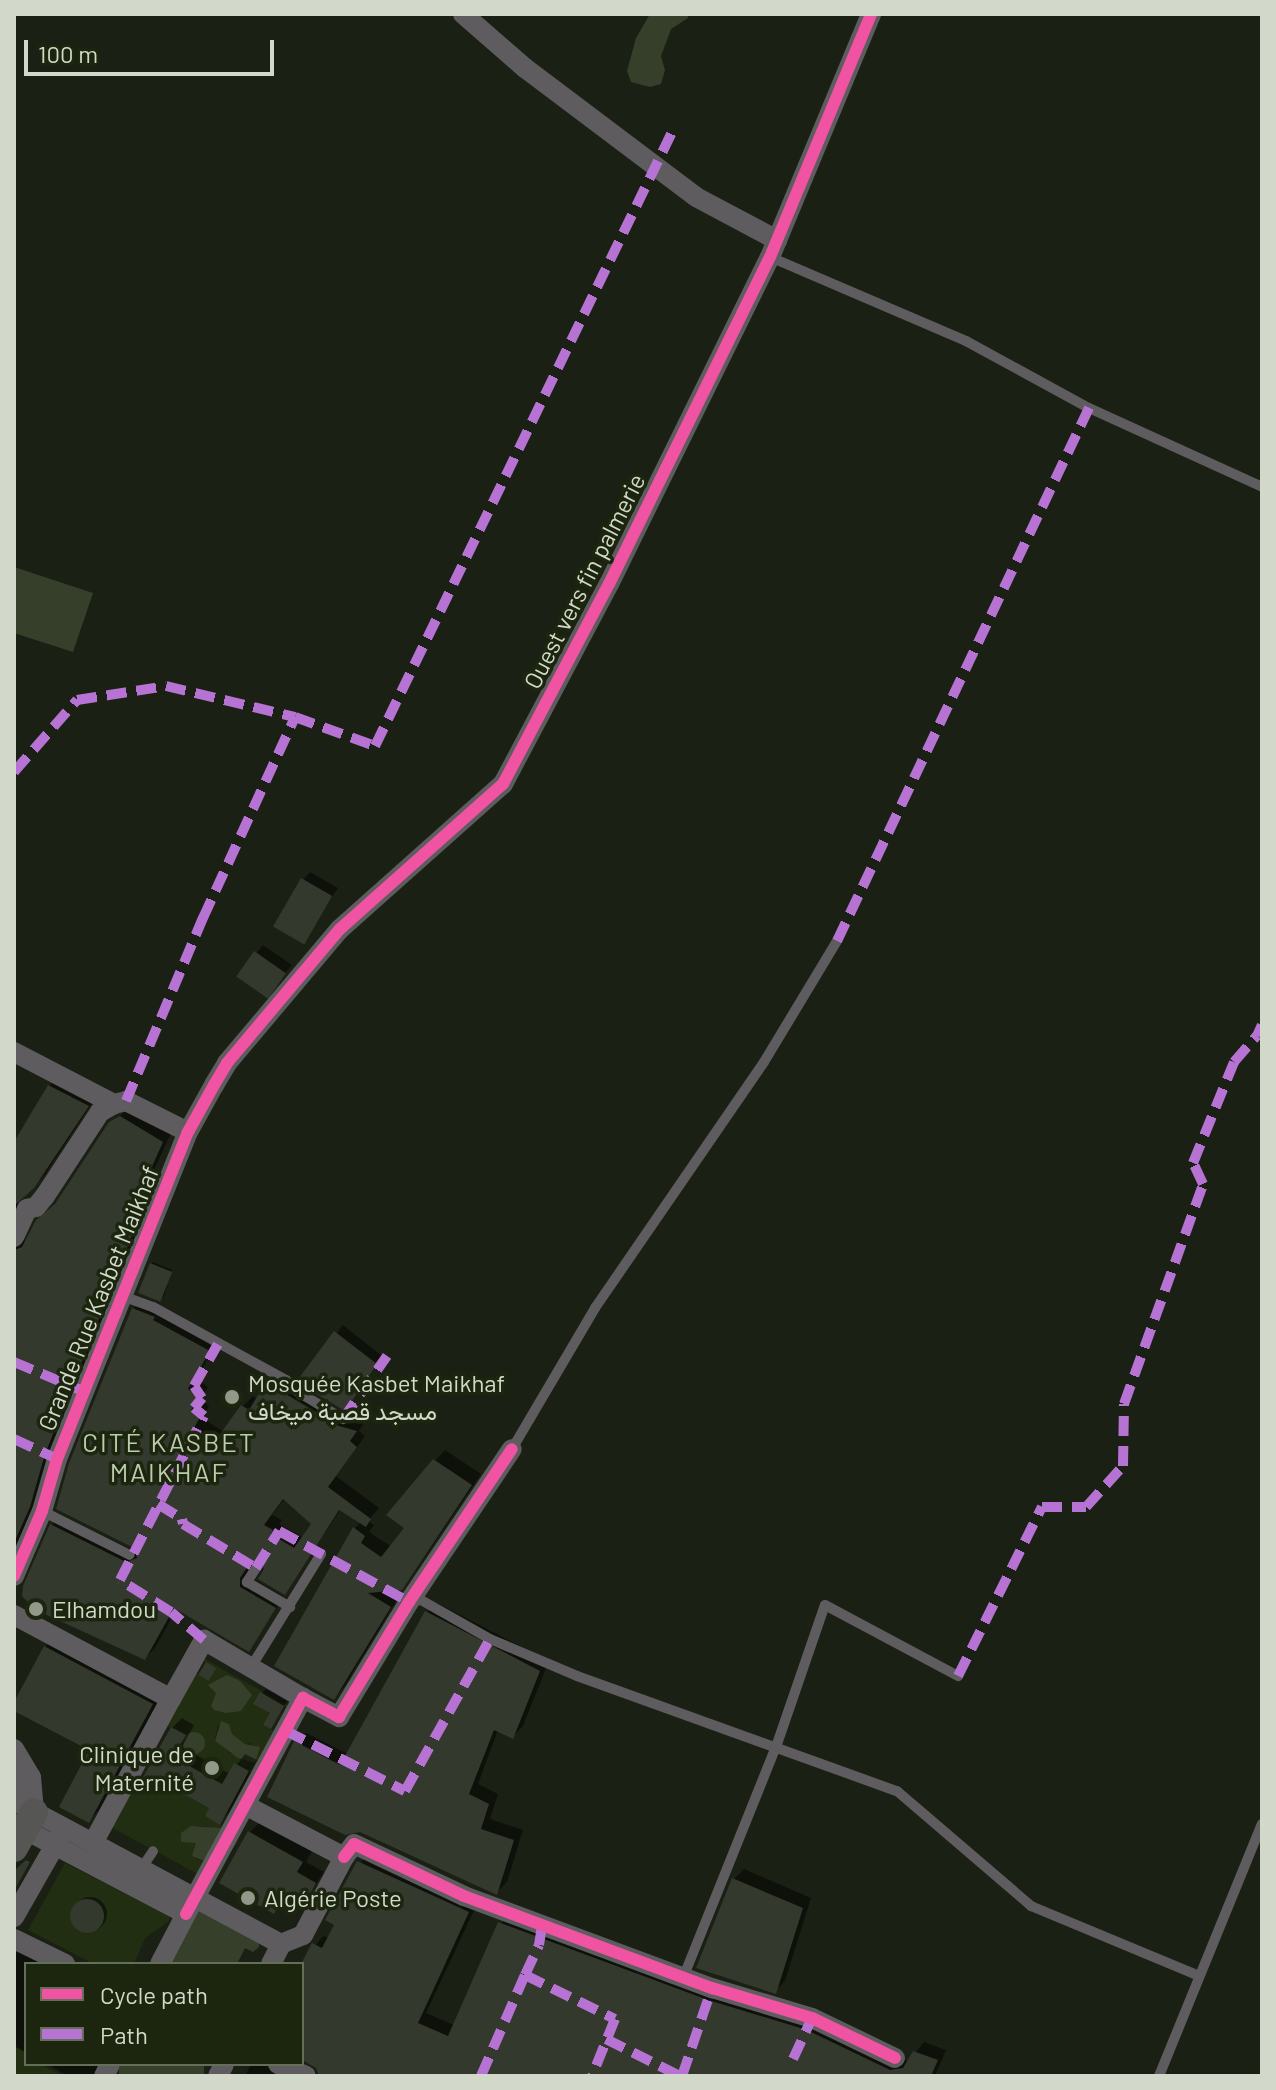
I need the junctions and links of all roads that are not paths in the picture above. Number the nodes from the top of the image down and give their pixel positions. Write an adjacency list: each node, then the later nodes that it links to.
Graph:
1 (463, 14): 3 (street)
2 (871, 14): 3 (street, Ouest vers fin palmerie)
3 (773, 249): 4 (lane); 7 (street, Ouest vers fin palmerie)
4 (1262, 487)
5 (837, 941): 13 (lane)
6 (14, 1052): 8 (street)
7 (214, 1085): 9 (street, Grande Rue Kasbet Maikhaf)
8 (114, 1104): 9 (street); 10 (street)
9 (188, 1132): 11 (street, Grande Rue Kasbet Maikhaf)
10 (14, 1237)
11 (125, 1297): 12 (lane); 14 (street, Grande Rue Kasbet Maikhaf)
12 (343, 1419)
13 (512, 1449): 19 (street)
14 (42, 1511): 16 (lane); 18 (street, Grande Rue Kasbet Maikhaf)
15 (321, 1554): 20 (lane)
16 (130, 1555)
17 (256, 1568): 20 (lane)
18 (14, 1576)
19 (409, 1602): 24 (street); 26 (lane)
20 (290, 1607): 22 (lane)
21 (14, 1615): 25 (street)
22 (251, 1667): 24 (street); 25 (street)
23 (958, 1676): 26 (lane)
24 (303, 1698): 28 (street)
25 (171, 1699): 32 (street)
26 (776, 1747): 43 (lane); 44 (lane)
27 (14, 1749): 29 (street)
28 (247, 1806): 34 (street); 36 (street)
29 (19, 1815): 31 (street)
30 (1262, 1824): 43 (lane)
31 (60, 1836): 32 (street); 35 (street); 37 (street)
32 (93, 1843): 35 (street)
33 (153, 1851): 35 (lane)
34 (344, 1857): 39 (street); 44 (street)
35 (137, 1877): 36 (street)
36 (191, 1906): 39 (street); 41 (street)
37 (14, 1917)
38 (14, 1939): 40 (street)
39 (281, 1944): 42 (street)
40 (61, 1962)
41 (161, 1962)
42 (272, 1962)
43 (1199, 1976): 48 (lane)
44 (683, 1978): 45 (street)
45 (895, 2058)
46 (283, 2066): 47 (street)
47 (306, 2076)
48 (1159, 2076)

